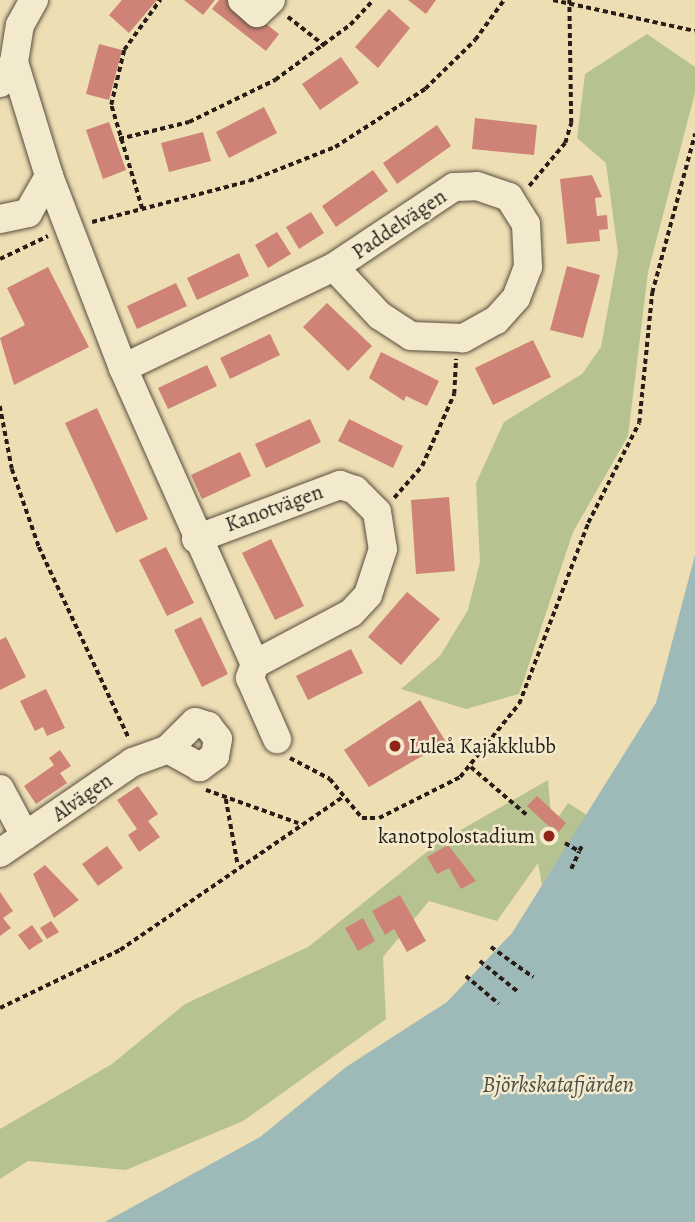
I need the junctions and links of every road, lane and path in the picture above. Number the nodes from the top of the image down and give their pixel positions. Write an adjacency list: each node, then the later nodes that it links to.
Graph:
1 (34, 0): 10 (street)
2 (160, 0): 12 (path)
3 (373, 0): 9 (path)
4 (504, 0): 15 (path)
5 (553, 0): 7 (path)
6 (260, 1): 9 (path)
7 (570, 1): 8 (path); 14 (path)
8 (695, 31)
9 (325, 46): 12 (path)
10 (7, 73): 13 (street)
11 (695, 134): 28 (path)
12 (119, 139): 15 (path)
13 (49, 176): 16 (street); 17 (street)
14 (513, 202): 19 (street, Paddelvägen); 20 (street)
15 (142, 209): 17 (path)
16 (0, 219)
17 (73, 228): 18 (path); 21 (street)
18 (0, 260)
19 (334, 267): 20 (street, Paddelvägen); 21 (street, Paddelvägen)
20 (454, 340): 23 (path)
21 (123, 368): 24 (street)
22 (0, 406): 27 (path)
23 (377, 512): 24 (street, Kanotvägen); 25 (street)
24 (196, 539): 25 (street)
25 (255, 664): 26 (street)
26 (276, 739): 31 (path)
27 (156, 753): 35 (street, Alvägen)
28 (470, 767): 31 (path); 33 (path)
29 (201, 788): 32 (path)
30 (0, 789): 35 (street)
31 (343, 796): 34 (path)
32 (226, 798): 34 (path); 40 (path)
33 (528, 816)
34 (298, 823): 40 (path)
35 (25, 836): 39 (street, Alvägen)
36 (565, 843): 38 (path)
37 (583, 844): 38 (path)
38 (580, 850): 41 (path)
39 (0, 853)
40 (238, 866): 48 (path)
41 (571, 869)
42 (491, 947): 45 (path)
43 (480, 961): 46 (path)
44 (466, 976): 47 (path)
45 (533, 977)
46 (517, 990)
47 (499, 1004)
48 (0, 1008)

